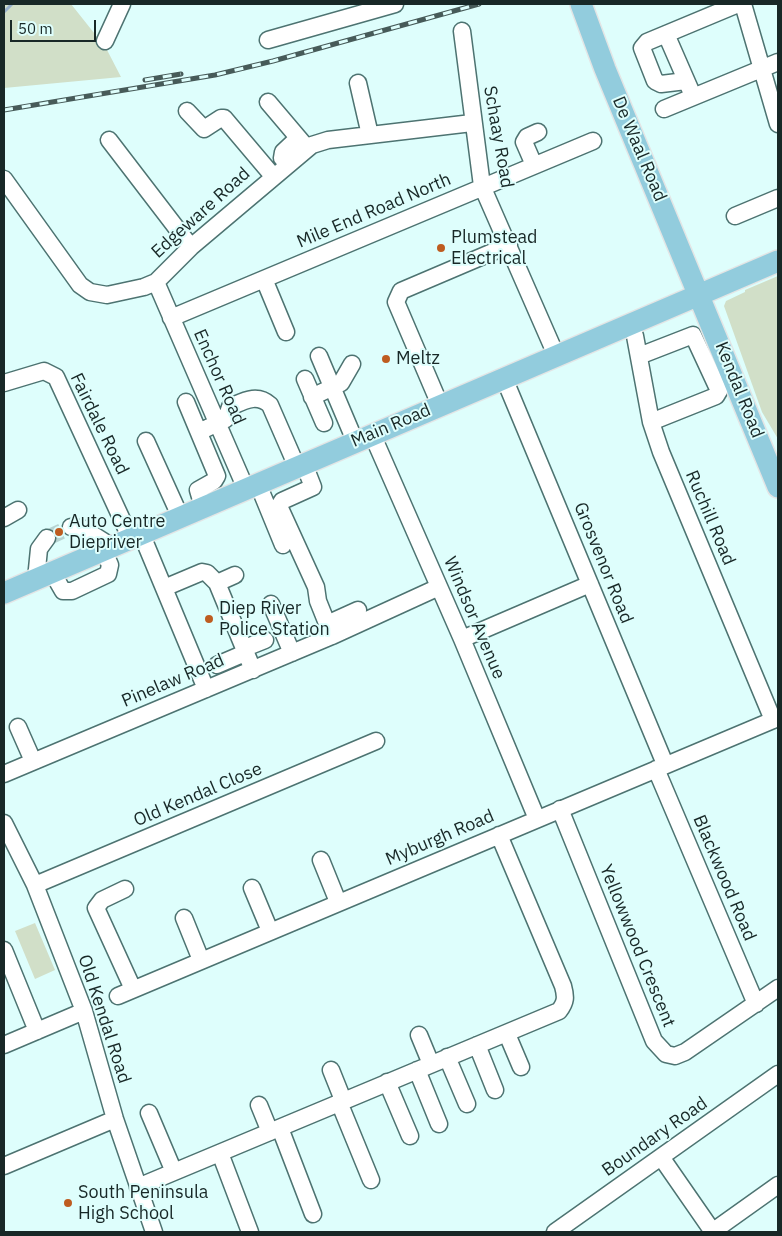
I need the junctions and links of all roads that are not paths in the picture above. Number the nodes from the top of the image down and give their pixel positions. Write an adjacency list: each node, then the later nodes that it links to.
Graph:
1 (122, 4): 10 (street)
2 (395, 4): 6 (street)
3 (581, 4): 37 (main road, De Waal Road)
4 (738, 4): 8 (street)
5 (743, 4): 12 (street)
6 (360, 8): 9 (street)
7 (462, 32): 19 (street, Schaay Road)
8 (666, 34): 13 (street); 13 (street)
9 (268, 40)
10 (105, 41)
11 (778, 62): 12 (street)
12 (762, 69): 15 (street); 20 (street)
13 (686, 81): 15 (street)
14 (358, 83): 22 (street)
15 (694, 98): 17 (street)
16 (268, 102): 25 (street)
17 (664, 109)
18 (187, 111): 27 (street)
19 (472, 123): 22 (street, Edgeware Road); 29 (street, Schaay Road)
20 (778, 124)
21 (538, 132): 26 (street)
22 (370, 135): 25 (street, Edgeware Road)
23 (109, 140): 33 (street)
24 (593, 141): 26 (street, Mile End Road North)
25 (302, 143): 27 (street, Edgeware Road)
26 (534, 165): 29 (street, Mile End Road North)
27 (273, 176): 33 (street, Edgeware Road)
28 (4, 179): 36 (street, Edgeware Road)
29 (482, 186): 32 (street, Schaay Road); 35 (street, Mile End Road North)
30 (778, 198): 31 (street)
31 (735, 216)
32 (509, 245): 41 (street, Schaay Road); 51 (street)
33 (191, 247): 36 (street, Edgeware Road)
34 (778, 262): 37 (main road, Main Road)
35 (264, 279): 38 (street, Mile End Road North); 40 (street)
36 (156, 282): 38 (street, Enchor Road)
37 (700, 294): 39 (main road, Main Road); 60 (main road, Kendal Road)
38 (171, 318): 54 (street, Enchor Road)
39 (630, 324): 41 (main road, Main Road); 43 (street, Ruchill Road)
40 (286, 332)
41 (556, 355): 45 (main road, Main Road)
42 (319, 356): 48 (street, Windsor Avenue)
43 (639, 356): 52 (street, Ruchill Road); 52 (street)
44 (352, 364): 48 (street)
45 (504, 378): 51 (main road, Main Road); 71 (street, Grosvenor Road)
46 (305, 380): 49 (street)
47 (4, 383): 64 (street, Fairdale Road)
48 (332, 388): 49 (street); 56 (street, Windsor Avenue)
49 (312, 396): 53 (street)
50 (186, 402): 55 (street)
51 (440, 405): 56 (main road, Main Road)
52 (652, 422): 85 (street, Ruchill Road)
53 (324, 423)
54 (217, 424): 55 (street); 58 (street); 59 (street, Enchor Road)
55 (199, 432): 61 (street)
56 (364, 438): 58 (main road, Main Road); 72 (street, Windsor Avenue)
57 (146, 441): 62 (street)
58 (301, 465): 59 (main road, Main Road); 77 (street)
59 (252, 486): 61 (main road, Main Road); 66 (street, Enchor Road)
60 (778, 486)
61 (203, 507): 62 (main road, Main Road)
62 (180, 516): 64 (main road, Main Road)
63 (71, 527): 67 (street)
64 (136, 535): 67 (main road, Main Road); 74 (street, Fairdale Road)
65 (47, 538): 68 (street)
66 (283, 545)
67 (107, 548): 68 (main road, Main Road)
68 (44, 575): 73 (main road, Main Road)
69 (235, 575): 70 (street)
70 (217, 583): 74 (street); 80 (street)
71 (590, 584): 78 (street); 89 (street, Grosvenor Road)
72 (440, 587): 77 (street, Pinelaw Road); 78 (street, Windsor Avenue)
73 (6, 588)
74 (164, 588): 84 (street, Fairdale Road)
75 (271, 604): 81 (street)
76 (358, 610): 77 (street)
77 (330, 630): 81 (street, Pinelaw Road)
78 (462, 639): 92 (street, Windsor Avenue)
79 (265, 640): 80 (street)
80 (245, 650): 82 (street); 83 (street)
81 (292, 653): 83 (street, Pinelaw Road)
82 (217, 665)
83 (253, 670): 84 (street, Pinelaw Road)
84 (206, 689): 88 (street, Pinelaw Road)
85 (776, 719): 89 (street, Myburgh Road)
86 (18, 727): 88 (street)
87 (376, 742): 96 (street, Old Kendal Close)
88 (33, 761): 90 (street, Pinelaw Road)
89 (660, 766): 91 (street, Myburgh Road); 105 (street, Blackwood Road)
90 (4, 774)
91 (560, 809): 92 (street, Myburgh Road); 105 (street, Yellowwood Crescent)
92 (536, 819): 94 (street, Myburgh Road)
93 (4, 823): 96 (street, Old Kendal Road)
94 (499, 835): 99 (street, Myburgh Road); 108 (street)
95 (321, 860): 99 (street)
96 (35, 885): 106 (street, Old Kendal Road)
97 (252, 888): 101 (street)
98 (125, 889): 103 (street, Myburgh Road)
99 (338, 902): 101 (street, Myburgh Road)
100 (184, 918): 103 (street)
101 (270, 931): 103 (street, Myburgh Road)
102 (4, 950): 107 (street)
103 (201, 960)
104 (778, 988): 105 (street, Yellowwood Crescent)
105 (756, 1004)
106 (84, 1011): 107 (street); 123 (street, Old Kendal Road)
107 (37, 1031): 110 (street)
108 (507, 1034): 111 (street); 114 (street)
109 (419, 1035): 113 (street)
110 (4, 1045)
111 (477, 1045): 112 (street); 118 (street)
112 (447, 1057): 113 (street); 120 (street)
113 (424, 1067): 117 (street); 124 (street)
114 (521, 1067)
115 (331, 1070): 119 (street)
116 (778, 1074): 128 (street, Boundary Road)
117 (387, 1082): 119 (street); 126 (street)
118 (495, 1090)
119 (341, 1101): 125 (street); 131 (street)
120 (467, 1104)
121 (259, 1105): 125 (street)
122 (150, 1113): 130 (street)
123 (115, 1119): 129 (street); 133 (street, Old Kendal Road)
124 (439, 1124)
125 (275, 1130): 127 (street); 134 (street)
126 (410, 1136)
127 (220, 1153): 130 (street); 136 (street)
128 (661, 1157): 137 (street, Boundary Road); 138 (street)
129 (4, 1166)
130 (174, 1172): 133 (street)
131 (371, 1180)
132 (778, 1186): 138 (street)
133 (138, 1187): 135 (street, Old Kendal Road)
134 (313, 1214)
135 (154, 1232)
136 (250, 1232)
137 (554, 1232)
138 (713, 1232)

